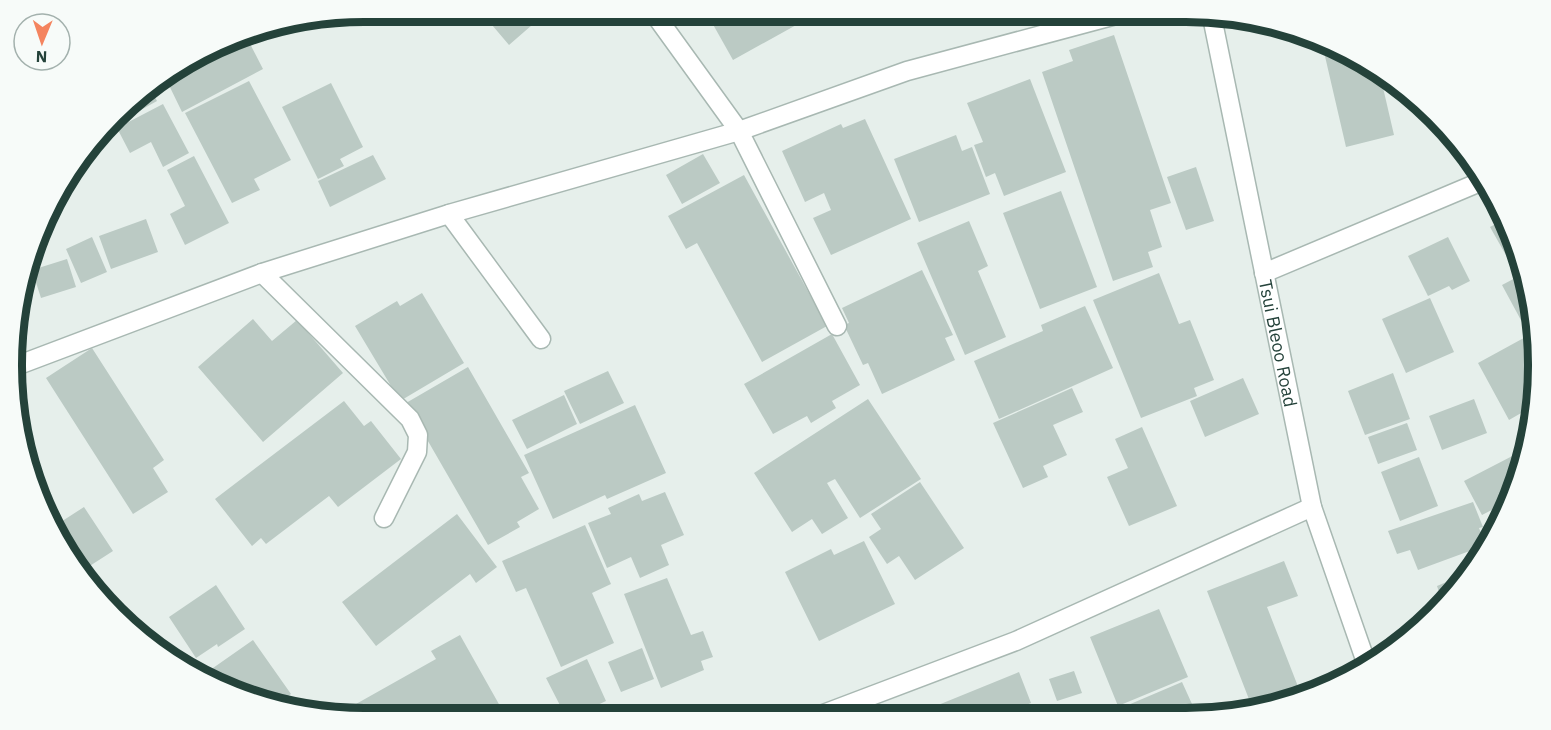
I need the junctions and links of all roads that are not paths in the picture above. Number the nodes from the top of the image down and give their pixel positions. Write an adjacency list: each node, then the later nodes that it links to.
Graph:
1 (660, 22): 4 (street)
2 (1090, 22): 4 (street)
3 (1213, 23): 8 (street, Tsui Bleoo Road)
4 (739, 130): 6 (street); 9 (street)
5 (1476, 184): 8 (street)
6 (449, 214): 7 (street); 10 (street)
7 (262, 273): 11 (street); 13 (street)
8 (1264, 273): 12 (street, Tsui Bleoo Road)
9 (837, 326)
10 (541, 339)
11 (22, 364)
12 (1312, 507): 14 (street, Tsui Bleoo Road); 15 (street)
13 (384, 518)
14 (1365, 657)
15 (839, 708)

